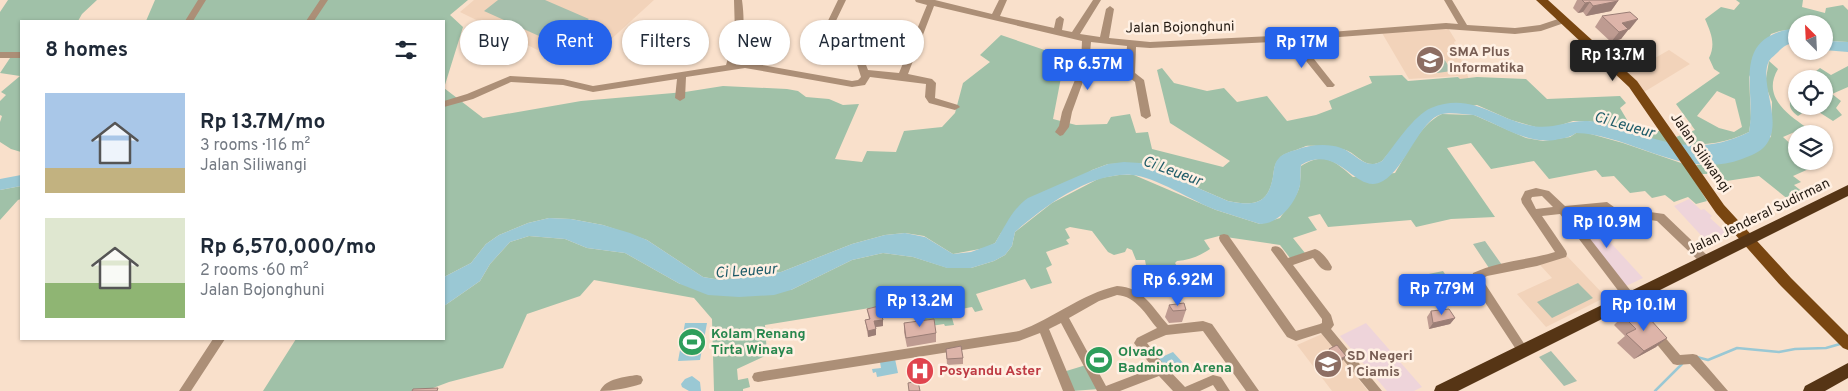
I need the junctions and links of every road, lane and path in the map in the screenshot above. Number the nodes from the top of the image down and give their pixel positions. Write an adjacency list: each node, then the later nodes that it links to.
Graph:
1 (202, 0): 14 (street)
2 (324, 0): 15 (street)
3 (738, 0): 26 (street)
4 (842, 0): 27 (street)
5 (919, 0): 10 (street, Jalan Bojonghuni)
6 (1003, 0): 12 (street)
7 (1097, 0): 19 (street)
8 (1448, 0): 17 (street)
9 (1541, 0): 16 (main road, Jalan Siliwangi)
10 (932, 2): 12 (street, Jalan Bojonghuni); 29 (street)
11 (1110, 9): 22 (street)
12 (995, 17): 18 (street, Jalan Bojonghuni)
13 (1060, 19): 18 (street)
14 (190, 20)
15 (311, 20)
16 (1564, 20): 17 (street, Jalan Bojonghuni); 40 (main road, Jalan Siliwangi)
17 (1464, 26): 20 (street, Jalan Bojonghuni)
18 (1057, 33): 19 (street, Jalan Bojonghuni)
19 (1074, 36): 21 (street, Jalan Bojonghuni)
20 (1292, 38): 23 (street, Jalan Bojonghuni); 30 (street)
21 (1087, 39): 22 (street, Jalan Bojonghuni); 35 (street)
22 (1104, 41): 23 (street, Jalan Bojonghuni)
23 (1132, 44): 34 (street)
24 (0, 55): 25 (street)
25 (20, 56)
26 (730, 68): 27 (street); 28 (street)
27 (866, 73): 29 (street)
28 (682, 75): 31 (street); 32 (street)
29 (902, 78): 33 (street)
30 (1330, 85)
31 (680, 98)
32 (445, 104)
33 (955, 107)
34 (1146, 116)
35 (1060, 132)
36 (1848, 190): 40 (highway, Jalan Jenderal Sudirman)
37 (1562, 210): 38 (street); 38 (street); 42 (street); 45 (street)
38 (1534, 213): 52 (street)
39 (1224, 238): 48 (street)
40 (1747, 241): 42 (highway, Jalan Jenderal Sudirman); 51 (main road, Jalan Siliwangi)
41 (1276, 250): 43 (street)
42 (1706, 261): 45 (highway, Jalan Jenderal Sudirman)
43 (1286, 263): 44 (street); 48 (street)
44 (1327, 267)
45 (1628, 299): 52 (highway, Jalan Jenderal Sudirman); 68 (street)
46 (1063, 317): 47 (street); 49 (street); 61 (street)
47 (1043, 326): 55 (street); 60 (street)
48 (1323, 328): 66 (street)
49 (1165, 330): 53 (street); 65 (street)
50 (218, 340): 58 (street)
51 (1848, 344)
52 (1523, 351): 67 (highway, Jalan Jenderal Sudirman)
53 (1161, 370): 61 (street); 62 (street)
54 (1848, 370): 69 (highway)
55 (758, 377)
56 (637, 380): 57 (street)
57 (619, 387): 59 (street)
58 (185, 391)
59 (606, 391)
60 (1069, 391)
61 (1105, 391)
62 (1181, 391)
63 (1188, 391): 64 (street)
64 (1224, 391)
65 (1253, 391)
66 (1376, 391)
67 (1442, 391)
68 (1722, 391)
69 (1811, 391)

